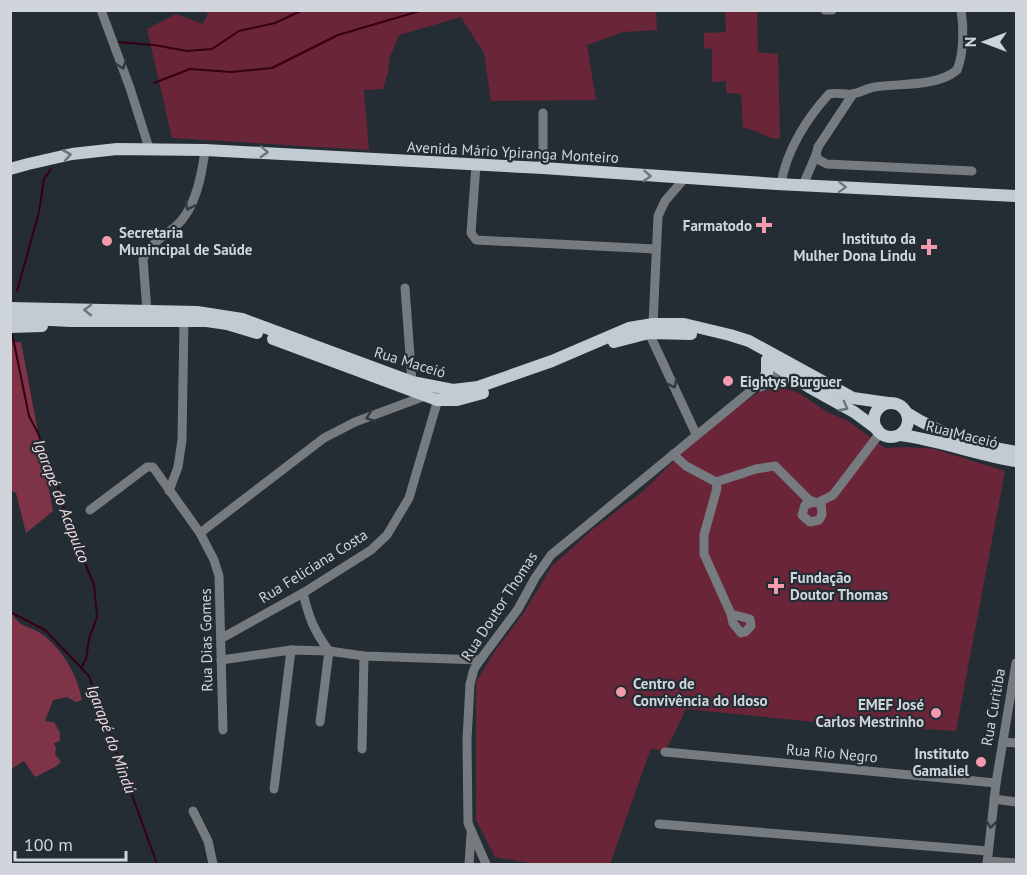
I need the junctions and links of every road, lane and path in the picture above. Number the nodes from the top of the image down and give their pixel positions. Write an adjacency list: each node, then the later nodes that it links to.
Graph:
1 (101, 10): 7 (street, one-way to 7)
2 (825, 10): 3 (street)
3 (832, 10)
4 (961, 10): 5 (street)
5 (853, 94): 9 (street); 15 (street)
6 (543, 113): 11 (street)
7 (149, 148): 8 (main road, Avenida Mário Ypiranga Monteiro); 12 (main road, Avenida Mário Ypiranga Monteiro, one-way to 7)
8 (206, 150): 10 (main road, Avenida Mário Ypiranga Monteiro, one-way to 10); 21 (street, one-way to 21)
9 (816, 155): 13 (street); 16 (street)
10 (476, 165): 11 (main road, Avenida Mário Ypiranga Monteiro); 18 (street)
11 (543, 168): 14 (main road, Avenida Mário Ypiranga Monteiro, one-way to 14)
12 (12, 169)
13 (972, 171)
14 (684, 178): 15 (main road, Avenida Mário Ypiranga Monteiro); 18 (street)
15 (781, 184): 16 (main road, Avenida Mário Ypiranga Monteiro)
16 (803, 185): 17 (main road, Avenida Mário Ypiranga Monteiro, one-way to 17)
17 (1017, 196)
18 (656, 249): 26 (street)
19 (405, 288): 30 (street)
20 (10, 308): 21 (main road, Rua Maceió, one-way to 20)
21 (147, 311): 30 (main road, Rua Maceió)
22 (10, 318): 24 (main road, Rua Maceió)
23 (184, 320): 24 (main road, Rua Maceió); 32 (main road, Rua Maceió); 43 (street)
24 (71, 321): 25 (main road)
25 (10, 327)
26 (651, 328): 27 (main road, Rua Maceió); 29 (main road, Rua Maceió); 32 (main road, Rua Maceió); 36 (street, one-way to 36)
27 (767, 360): 28 (main road, Rua Maceió); 31 (main road)
28 (783, 370): 29 (main road, Rua Maceió); 31 (street, Rua Doutor Thomas)
29 (796, 373): 31 (street, Rua Doutor Thomas); 33 (main road, Rua Maceió); 35 (main road, Rua Maceió, one-way to 35)
30 (412, 382): 32 (main road, Rua Maceió)
31 (760, 384): 36 (street, Rua Doutor Thomas)
32 (435, 395): 45 (street, one-way to 45); 46 (street, Rua Feliciana Costa)
33 (888, 403): 34 (main road); 35 (main road)
34 (907, 413): 37 (main road); 38 (main road, Rua Maceió)
35 (878, 431): 37 (main road); 42 (street)
36 (696, 434): 39 (street, Rua Doutor Thomas)
37 (900, 435): 38 (main road, Rua Maceió)
38 (988, 452): 40 (main road, Rua Maceió)
39 (673, 454): 42 (street); 53 (street, Rua Doutor Thomas)
40 (1008, 454): 41 (main road, Rua Maceió)
41 (1017, 461)
42 (716, 482): 47 (street)
43 (170, 491): 44 (street, Rua Dias Gomes); 45 (street, Rua Dias Gomes)
44 (90, 510)
45 (200, 533): 48 (street, Rua Dias Gomes)
46 (303, 593): 48 (street, Rua Feliciana Costa); 50 (street)
47 (731, 614)
48 (222, 638): 52 (street, Rua Dias Gomes)
49 (291, 650): 50 (street); 52 (street); 62 (street)
50 (329, 651): 51 (street); 55 (street)
51 (364, 656): 53 (street); 59 (street)
52 (221, 660): 56 (street, Rua Dias Gomes)
53 (480, 660): 67 (street, Rua Doutor Thomas)
54 (1017, 663): 57 (street, Rua Curitiba)
55 (320, 722)
56 (223, 729)
57 (1003, 742): 58 (street); 61 (street, Rua Curitiba)
58 (1017, 743)
59 (362, 749)
60 (665, 752): 61 (street, Rua Rio Negro)
61 (996, 783): 63 (street, Rua Curitiba)
62 (274, 789)
63 (994, 799): 64 (street); 68 (street, Rua Curitiba, one-way to 68)
64 (1017, 802)
65 (193, 811): 70 (street)
66 (659, 824): 68 (street)
67 (471, 832): 71 (street, Rua Doutor Thomas); 72 (street, Rua Doutor Thomas)
68 (988, 859): 69 (street)
69 (1017, 863)
70 (213, 864)
71 (469, 864)
72 (486, 864)

